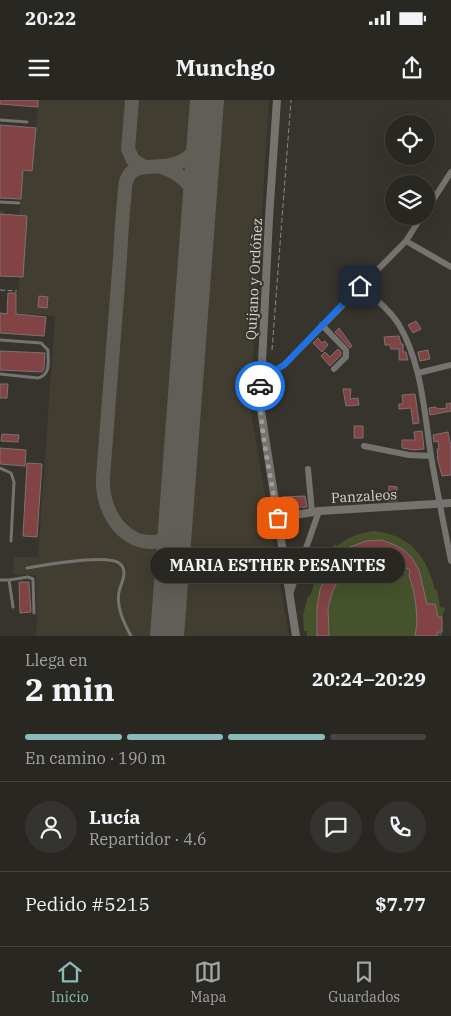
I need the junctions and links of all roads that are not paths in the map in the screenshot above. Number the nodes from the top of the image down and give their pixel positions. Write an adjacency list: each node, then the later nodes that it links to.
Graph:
1 (277, 100): 18 (street, Quijano y Ordóñez)
2 (0, 120): 3 (lane)
3 (27, 122)
4 (451, 172): 5 (street)
5 (435, 197)
6 (0, 202): 7 (lane)
7 (19, 203)
8 (416, 225): 9 (street)
9 (406, 241): 10 (street); 11 (street)
10 (451, 267)
11 (360, 286): 12 (street); 16 (street)
12 (322, 325): 15 (street); 18 (street)
13 (0, 340): 17 (lane)
14 (451, 365): 16 (street)
15 (334, 369)
16 (418, 373): 20 (street)
17 (0, 374)
18 (261, 376): 26 (street, Quijano y Ordóñez)
19 (364, 446): 20 (street)
20 (431, 456): 24 (street)
21 (0, 468): 27 (lane)
22 (308, 470): 25 (street)
23 (451, 502): 24 (street, Panzaleos)
24 (440, 504): 25 (street, Panzaleos); 30 (street)
25 (316, 512): 26 (street, Panzaleos); 29 (street)
26 (278, 518): 28 (street, Quijano y Ordóñez)
27 (11, 541)
28 (283, 554): 29 (street); 34 (street, Quijano y Ordóñez)
29 (304, 554): 34 (street)
30 (451, 561)
31 (27, 568): 37 (lane)
32 (0, 580): 33 (lane)
33 (9, 580): 35 (lane); 36 (lane)
34 (290, 596): 38 (street, Quijano y Ordóñez)
35 (13, 607)
36 (34, 612)
37 (131, 636)
38 (296, 636)

